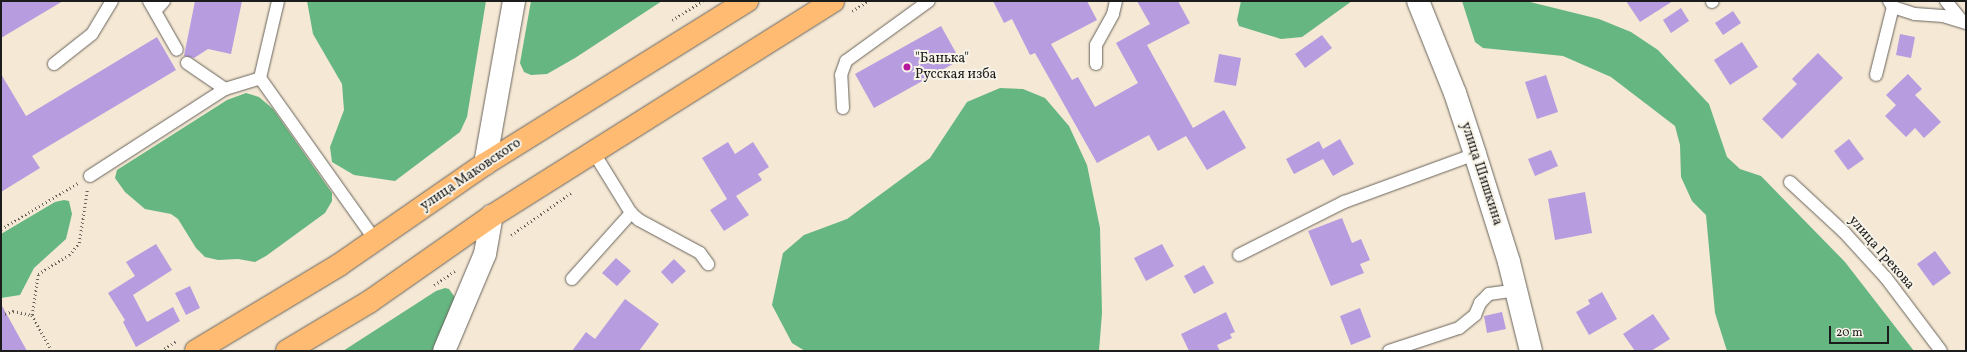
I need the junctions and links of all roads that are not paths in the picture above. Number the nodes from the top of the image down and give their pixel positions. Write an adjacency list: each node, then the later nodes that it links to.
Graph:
1 (112, 1): 16 (lane)
2 (164, 1): 12 (lane)
3 (278, 1): 19 (lane)
4 (514, 1): 24 (street)
5 (747, 1): 24 (highway, улица Маковского)
6 (833, 1): 22 (highway)
7 (929, 1): 21 (lane)
8 (1116, 1): 17 (lane)
9 (1418, 1): 23 (street, улица Шишкина)
10 (1946, 1): 13 (lane)
11 (1891, 4): 13 (lane); 18 (lane)
12 (152, 6): 14 (lane)
13 (1964, 22)
14 (177, 50)
15 (187, 62): 20 (lane)
16 (54, 64)
17 (1096, 64)
18 (1876, 75)
19 (260, 78): 20 (lane); 29 (lane)
20 (224, 89): 25 (lane)
21 (843, 108)
22 (594, 152): 27 (lane); 28 (highway)
23 (1475, 154): 30 (lane); 33 (street, улица Шишкина)
24 (485, 164): 29 (highway, улица Маковского)
25 (90, 176)
26 (1790, 182): 39 (lane, улица Грекова)
27 (631, 213): 31 (lane); 32 (lane)
28 (492, 216): 35 (highway); 36 (street)
29 (375, 240): 34 (highway, улица Маковского)
30 (1239, 255)
31 (708, 264)
32 (572, 279)
33 (1516, 290): 37 (lane); 38 (street, улица Шишкина)
34 (196, 351)
35 (287, 351)
36 (444, 351)
37 (1389, 351)
38 (1531, 351)
39 (1941, 351)

